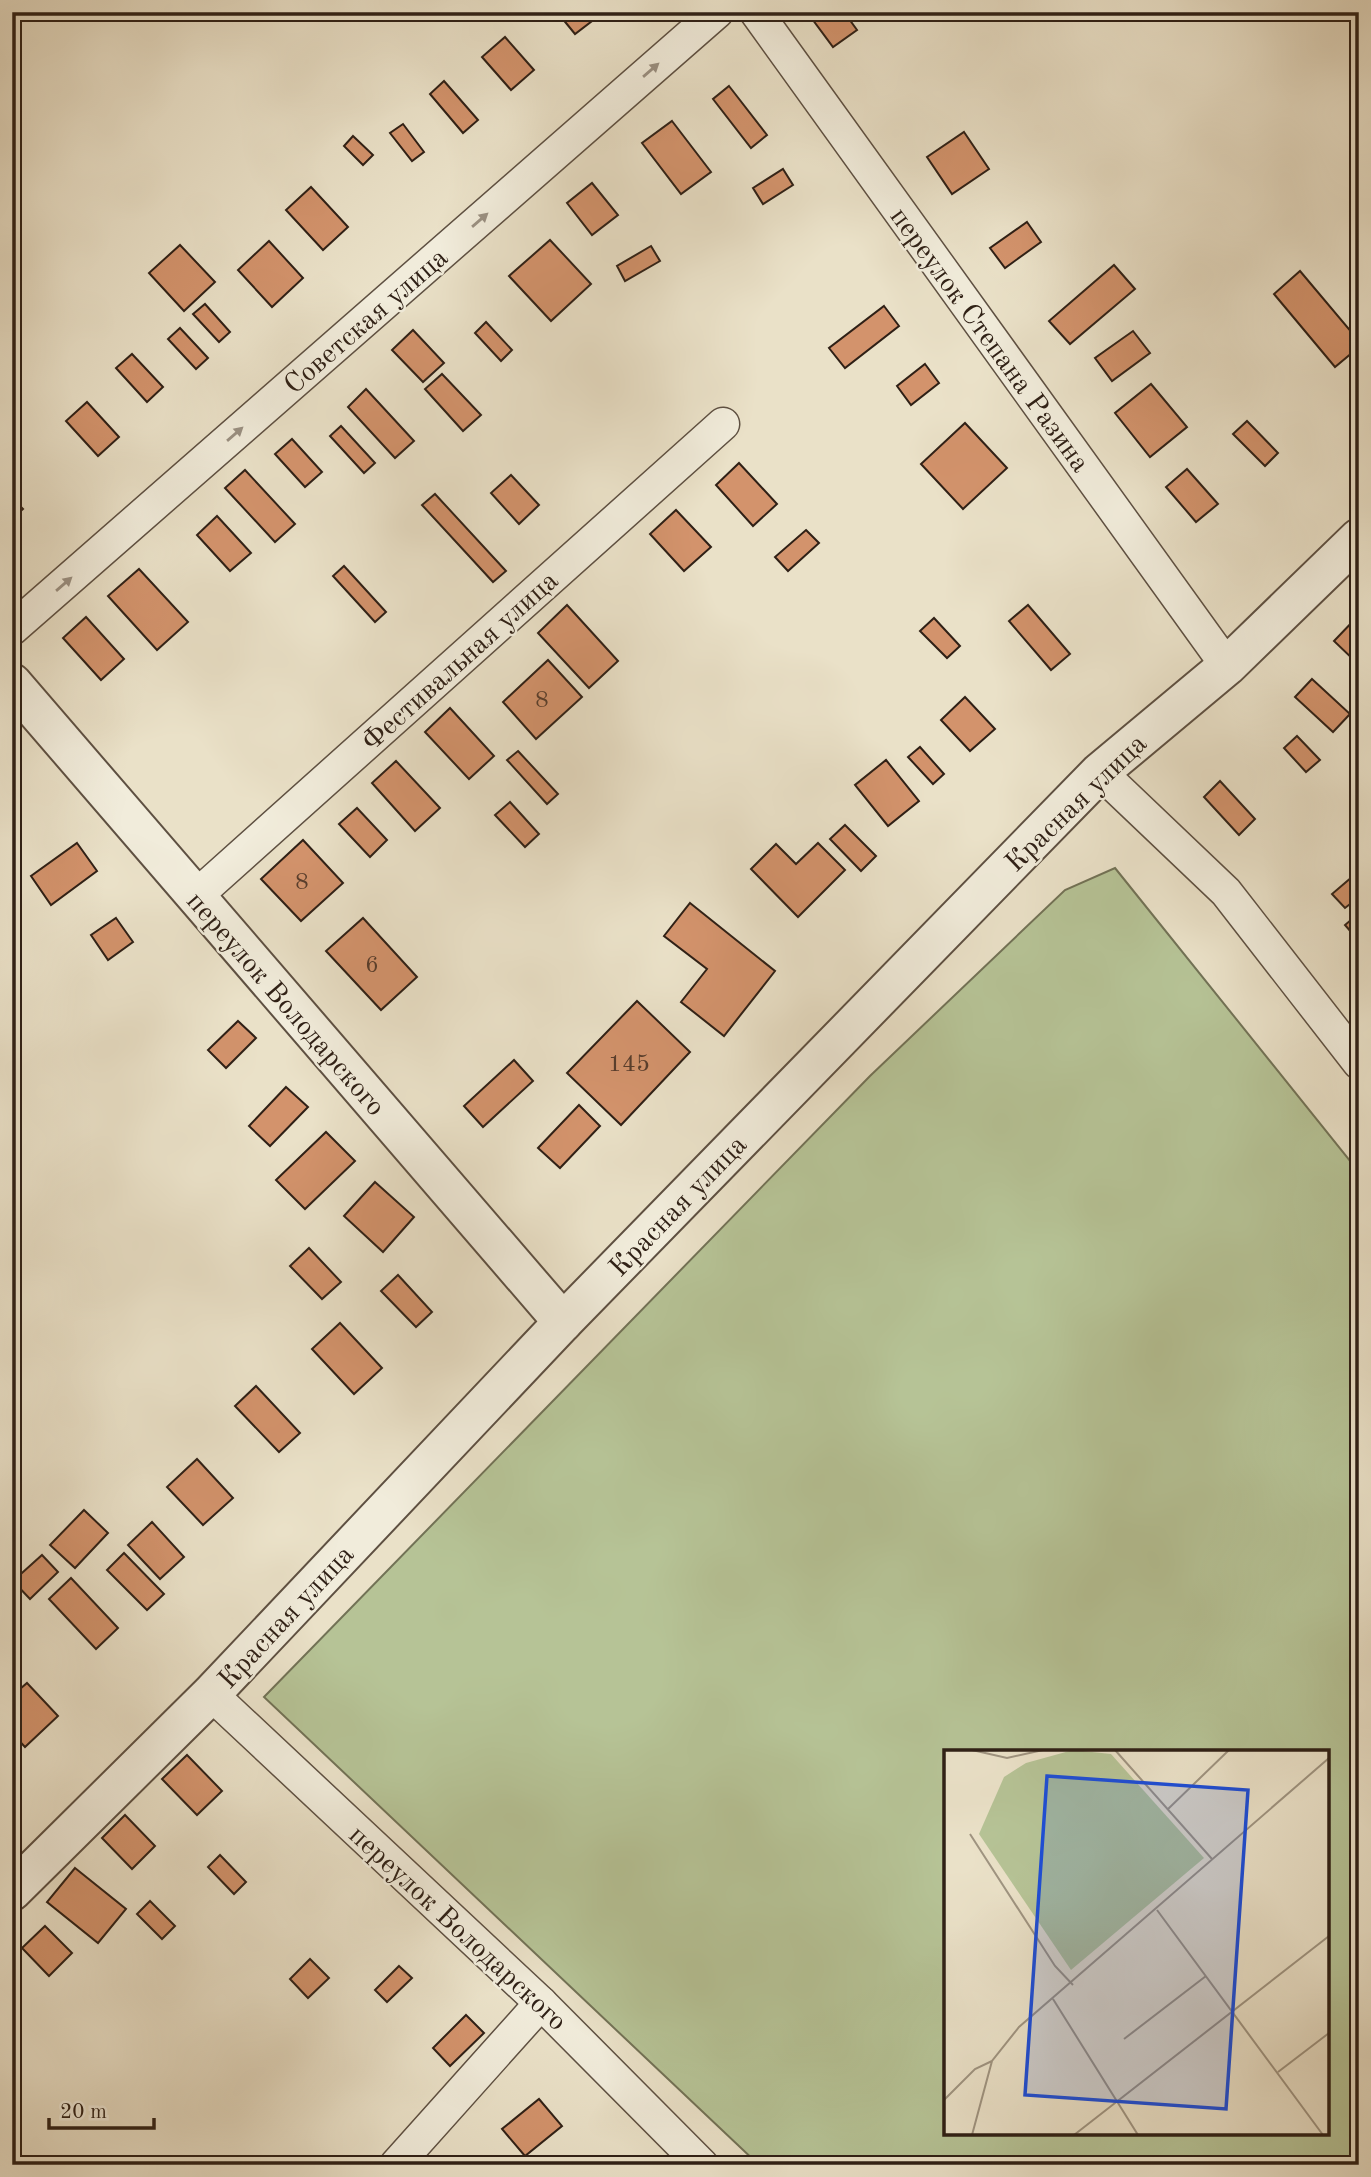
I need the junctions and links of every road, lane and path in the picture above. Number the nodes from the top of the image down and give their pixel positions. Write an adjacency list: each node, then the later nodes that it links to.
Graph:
1 (717, 12): 5 (street, Советская улица, one-way to 1)
2 (756, 12): 6 (street, переулок Степана Разина)
3 (723, 424): 9 (street, Фестивальная улица)
4 (1359, 538): 6 (street, Красная улица)
5 (12, 629)
6 (1227, 666): 8 (street, Красная улица)
7 (12, 683): 9 (street, переулок Володарского)
8 (1100, 772): 10 (street); 11 (street, Красная улица)
9 (195, 896): 11 (street, переулок Володарского)
10 (1359, 1063)
11 (563, 1322): 12 (street, Красная улица)
12 (211, 1694): 13 (street, Красная улица); 14 (street, переулок Володарского)
13 (12, 1891)
14 (541, 2003): 15 (street); 16 (street, переулок Володарского)
15 (396, 2165)
16 (702, 2165)

